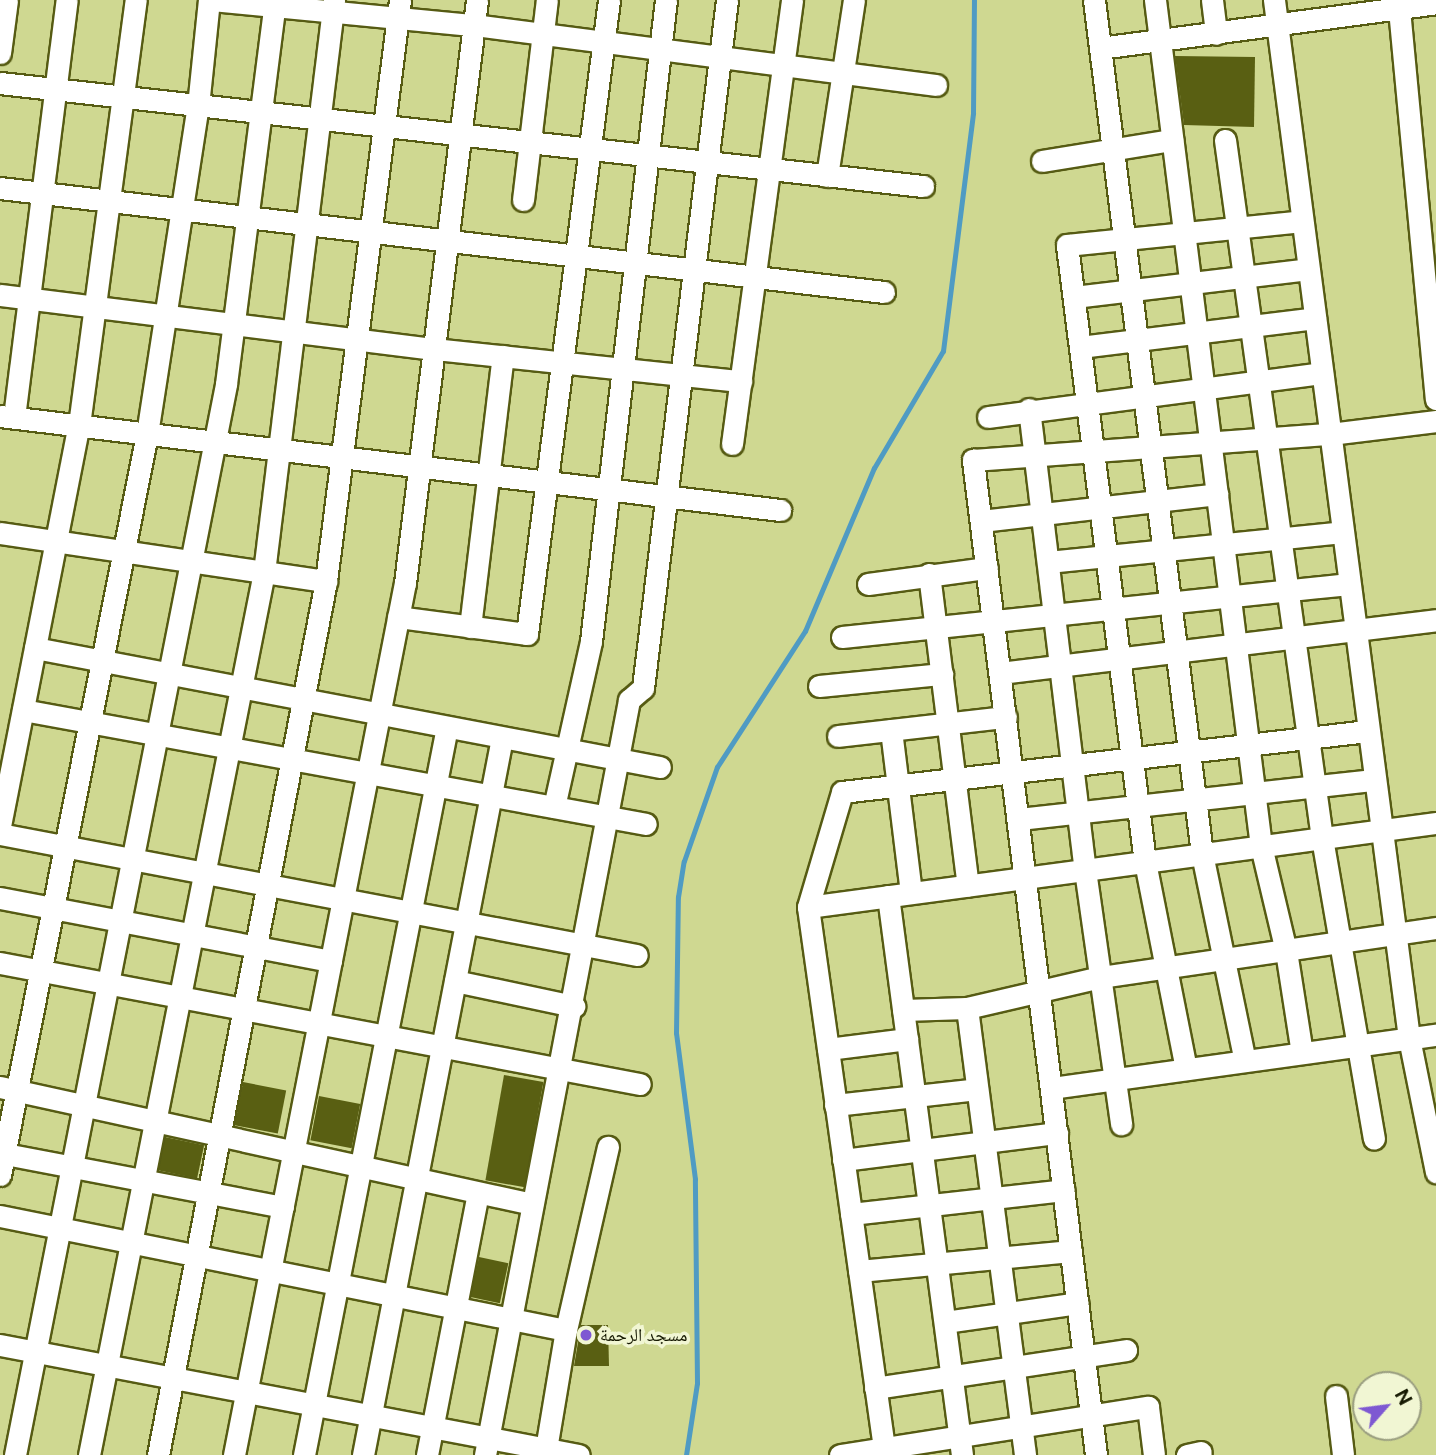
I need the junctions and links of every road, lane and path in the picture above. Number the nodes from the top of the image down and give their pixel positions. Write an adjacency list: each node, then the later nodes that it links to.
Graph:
1 (7, 0): 29 (street)
2 (67, 0): 35 (street)
3 (136, 0): 36 (street)
4 (210, 0): 16 (street); 37 (street)
5 (477, 0): 21 (street)
6 (547, 0): 23 (street)
7 (609, 0): 26 (street)
8 (666, 0): 28 (street)
9 (727, 0): 30 (street)
10 (792, 0): 31 (street)
11 (853, 0): 32 (street)
12 (1094, 0): 27 (street)
13 (1155, 0): 25 (street)
14 (1212, 0): 24 (street)
15 (1274, 0): 22 (street)
16 (275, 3): 18 (street); 38 (street)
17 (1436, 3): 20 (street)
18 (333, 6): 19 (street); 39 (street)
19 (399, 9): 21 (street); 40 (street)
20 (1399, 9): 22 (street); 57 (street)
21 (474, 25): 23 (street); 41 (street)
22 (1277, 26): 24 (street); 60 (street)
23 (543, 34): 26 (street); 44 (street)
24 (1216, 34): 25 (street)
25 (1160, 41): 27 (street); 42 (street)
26 (603, 42): 28 (street); 46 (street)
27 (1100, 48): 45 (street)
28 (660, 49): 30 (street); 47 (street)
29 (0, 53)
30 (720, 57): 31 (street); 49 (street)
31 (785, 65): 32 (street); 50 (street)
32 (844, 73): 34 (street); 51 (street)
33 (0, 83): 35 (street)
34 (936, 85)
35 (55, 89): 36 (street); 54 (street)
36 (123, 97): 37 (street); 56 (street)
37 (198, 106): 38 (street); 58 (street)
38 (258, 113): 39 (street); 59 (street)
39 (319, 120): 40 (street); 61 (street)
40 (384, 128): 41 (street); 64 (street)
41 (460, 136): 44 (street); 66 (street)
42 (1172, 140): 45 (street); 63 (street)
43 (1225, 140): 62 (street)
44 (530, 144): 46 (street); 55 (street)
45 (1113, 150): 48 (street); 65 (street)
46 (589, 151): 47 (street); 67 (street)
47 (648, 157): 49 (street); 68 (street)
48 (1042, 161)
49 (707, 163): 50 (street); 70 (street)
50 (772, 170): 51 (street); 72 (street)
51 (827, 176): 52 (street)
52 (923, 186)
53 (0, 188): 54 (street)
54 (42, 193): 56 (street); 78 (street)
55 (523, 200)
56 (109, 202): 58 (street); 79 (street)
57 (1427, 209): 99 (street)
58 (182, 211): 59 (street); 80 (street)
59 (246, 219): 61 (street); 82 (street)
60 (1302, 221): 62 (street); 69 (street)
61 (306, 226): 64 (street); 84 (street)
62 (1237, 227): 63 (street); 71 (street)
63 (1184, 232): 65 (street); 73 (street)
64 (370, 234): 66 (street); 86 (street)
65 (1124, 239): 74 (street); 77 (street)
66 (448, 244): 67 (street); 89 (street)
67 (576, 258): 68 (street); 91 (street)
68 (635, 265): 70 (street); 92 (street)
69 (1308, 269): 71 (street); 81 (street)
70 (694, 271): 72 (street); 94 (street)
71 (1244, 277): 73 (street); 83 (street)
72 (757, 278): 75 (street); 95 (street)
73 (1190, 283): 74 (street); 85 (street)
74 (1131, 290): 77 (street); 87 (street)
75 (884, 292)
76 (0, 295): 78 (street)
77 (1074, 297): 88 (street)
78 (29, 299): 79 (street); 103 (street)
79 (95, 307): 80 (street); 105 (street)
80 (166, 316): 82 (street); 106 (street)
81 (1315, 318): 83 (street); 93 (street)
82 (233, 324): 84 (street); 109 (street)
83 (1250, 326): 85 (street); 96 (street)
84 (293, 331): 86 (street); 113 (street)
85 (1196, 332): 87 (street); 97 (street)
86 (357, 340): 89 (street); 116 (street)
87 (1137, 340): 88 (street); 98 (street)
88 (1080, 347): 100 (street)
89 (434, 349): 90 (street); 117 (street)
90 (503, 356): 91 (street); 118 (street)
91 (562, 362): 92 (street); 119 (street)
92 (623, 368): 94 (street); 120 (street)
93 (1322, 373): 96 (street); 107 (street)
94 (681, 374): 95 (street); 122 (street)
95 (741, 381): 111 (street)
96 (1258, 381): 97 (street); 108 (street)
97 (1203, 388): 98 (street); 110 (street)
98 (1144, 395): 100 (street); 112 (street)
99 (1436, 399)
100 (1087, 402): 101 (street); 114 (street)
101 (1029, 409): 102 (street); 115 (street)
102 (988, 416)
103 (7, 417): 105 (street)
104 (1436, 421): 107 (street)
105 (79, 425): 106 (street); 131 (street)
106 (147, 434): 109 (street); 134 (street)
107 (1329, 434): 108 (street); 129 (street)
108 (1266, 438): 110 (street); 130 (street)
109 (213, 442): 113 (street); 136 (street)
110 (1210, 442): 112 (street); 121 (street)
111 (732, 444)
112 (1150, 447): 114 (street); 123 (street)
113 (279, 450): 116 (street); 139 (street)
114 (1093, 451): 115 (street); 124 (street)
115 (1035, 455): 126 (street); 127 (street)
116 (342, 458): 117 (street); 141 (street)
117 (419, 467): 118 (street); 149 (street)
118 (489, 475): 119 (street); 152 (street)
119 (547, 482): 120 (street); 152 (street)
120 (609, 489): 122 (street); 183 (street)
121 (1217, 494): 123 (street); 132 (street)
122 (667, 496): 125 (street); 187 (street)
123 (1157, 500): 124 (street); 133 (street)
124 (1101, 507): 126 (street); 135 (street)
125 (780, 510)
126 (1042, 514): 127 (street); 137 (street)
127 (981, 520): 138 (street)
128 (0, 533): 131 (street)
129 (1342, 533): 130 (street); 143 (street)
130 (1280, 539): 132 (street); 144 (street)
131 (56, 541): 134 (street); 158 (street)
132 (1223, 544): 133 (street); 145 (street)
133 (1163, 550): 135 (street); 146 (street)
134 (124, 551): 136 (street); 161 (street)
135 (1107, 556): 137 (street); 147 (street)
136 (190, 561): 139 (street); 164 (street)
137 (1048, 562): 148 (street)
138 (987, 568): 140 (street); 151 (street)
139 (264, 572): 141 (street); 167 (street)
140 (929, 573): 142 (street); 153 (street)
141 (326, 581): 168 (street)
142 (868, 584)
143 (1349, 584): 144 (street); 154 (street)
144 (1287, 590): 145 (street); 155 (street)
145 (1230, 596): 146 (street); 157 (street)
146 (1170, 603): 147 (street); 159 (street)
147 (1113, 608): 148 (street); 160 (street)
148 (1054, 615): 151 (street); 162 (street)
149 (398, 617): 152 (street); 170 (street)
150 (1436, 620): 154 (street)
151 (994, 621): 153 (street); 163 (street)
152 (470, 627)
153 (936, 627): 156 (street); 165 (street)
154 (1355, 632): 155 (street); 176 (street)
155 (1293, 636): 157 (street); 180 (street)
156 (842, 637)
157 (1236, 643): 159 (street); 181 (street)
158 (35, 648): 161 (street); 169 (street)
159 (1176, 651): 160 (street); 184 (street)
160 (1120, 658): 162 (street); 185 (street)
161 (102, 661): 164 (street); 172 (street)
162 (1060, 666): 163 (street); 188 (street)
163 (1000, 673): 171 (street)
164 (168, 674): 167 (street); 177 (street)
165 (942, 674): 166 (street); 173 (street)
166 (819, 686)
167 (241, 688): 168 (street); 182 (street)
168 (304, 699): 170 (street); 186 (street)
169 (23, 710): 172 (street); 207 (street)
170 (379, 714): 174 (street); 191 (street)
171 (1006, 717): 173 (street); 190 (street)
172 (90, 722): 177 (street); 212 (street)
173 (948, 724): 175 (street); 192 (street)
174 (447, 727): 179 (street); 195 (street)
175 (891, 730): 178 (street); 194 (street)
176 (1368, 731): 180 (street); 193 (street)
177 (156, 734): 182 (street); 214 (street)
178 (838, 736)
179 (502, 738): 183 (street); 198 (street)
180 (1308, 738): 181 (street); 196 (street)
181 (1248, 744): 184 (street); 197 (street)
182 (229, 747): 186 (street); 217 (street)
183 (569, 750): 187 (street); 201 (street)
184 (1189, 751): 185 (street); 199 (street)
185 (1132, 758): 188 (street); 200 (street)
186 (292, 759): 191 (street); 220 (street)
187 (621, 760): 189 (street); 203 (street)
188 (1072, 765): 190 (street); 202 (street)
189 (660, 767)
190 (1013, 772): 192 (street); 204 (street)
191 (368, 773): 195 (street); 224 (street)
192 (955, 778): 194 (street); 219 (street)
193 (1374, 780): 196 (street); 208 (street)
194 (898, 785): 221 (street); 225 (street)
195 (436, 786): 198 (street); 227 (street)
196 (1314, 786): 197 (street); 210 (street)
197 (1255, 793): 199 (street); 211 (street)
198 (491, 795): 201 (street); 229 (street)
199 (1195, 799): 200 (street); 213 (street)
200 (1138, 806): 202 (street); 215 (street)
201 (554, 807): 203 (street)
202 (1078, 813): 204 (street); 216 (street)
203 (610, 818): 206 (street); 233 (street)
204 (1019, 819): 218 (street)
205 (1436, 823): 208 (street)
206 (646, 824)
207 (0, 826)
208 (1381, 830): 210 (street); 231 (street)
209 (0, 834): 212 (street)
210 (1322, 838): 211 (street); 234 (street)
211 (1261, 846): 213 (street); 236 (street)
212 (65, 847): 214 (street); 226 (street)
213 (1202, 854): 215 (street); 238 (street)
214 (131, 860): 217 (street); 228 (street)
215 (1145, 862): 216 (street); 241 (street)
216 (1085, 870): 218 (street); 243 (street)
217 (204, 875): 220 (street); 232 (street)
218 (1026, 878): 219 (street); 246 (street)
219 (968, 886): 221 (street)
220 (267, 887): 224 (street); 235 (street)
221 (911, 893): 222 (street)
222 (888, 896): 225 (street); 251 (street)
223 (0, 898): 226 (street)
224 (343, 902): 227 (street); 239 (street)
225 (808, 907): 259 (street)
226 (53, 908): 228 (street); 242 (street)
227 (411, 913): 229 (street); 254 (street)
228 (119, 921): 232 (street); 245 (street)
229 (466, 922): 233 (street); 244 (street)
230 (1436, 928): 231 (street)
231 (1395, 933): 234 (street); 255 (street)
232 (192, 935): 235 (street); 247 (street)
233 (584, 942): 237 (street); 248 (street)
234 (1343, 944): 236 (street); 257 (street)
235 (256, 947): 239 (street); 250 (street)
236 (1286, 951): 238 (street); 260 (street)
237 (637, 955)
238 (1226, 959): 241 (street); 261 (street)
239 (331, 961): 252 (street)
240 (0, 963): 242 (street)
241 (1169, 967): 243 (street); 262 (street)
242 (41, 971): 245 (street); 267 (street)
243 (1100, 977): 246 (street); 264 (street)
244 (455, 981): 248 (street); 258 (street)
245 (107, 983): 247 (street); 270 (street)
246 (1040, 988): 249 (street); 266 (street)
247 (180, 997): 250 (street); 272 (street)
248 (574, 1006): 263 (street)
249 (967, 1008): 251 (street); 268 (street)
250 (244, 1009): 252 (street); 275 (street)
251 (903, 1010): 256 (street)
252 (319, 1024): 254 (street); 280 (street)
253 (1436, 1035): 255 (street)
254 (388, 1037): 258 (street); 284 (street)
255 (1409, 1038): 257 (street); 279 (street)
256 (907, 1040): 259 (street); 269 (street)
257 (1357, 1045): 260 (street); 276 (street)
258 (442, 1047): 263 (street); 287 (street)
259 (828, 1049): 271 (street)
260 (1302, 1053): 261 (street)
261 (1245, 1061): 262 (street)
262 (1185, 1069): 264 (street)
263 (557, 1070): 265 (street); 293 (street)
264 (1115, 1079): 266 (street); 273 (street)
265 (640, 1084)
266 (1052, 1088): 274 (street)
267 (8, 1089): 270 (street); 283 (street)
268 (977, 1089): 269 (street); 277 (street)
269 (915, 1096): 271 (street); 281 (street)
270 (83, 1105): 272 (street); 285 (street)
271 (835, 1105): 282 (street)
272 (155, 1120): 275 (street); 288 (street)
273 (1121, 1124)
274 (1057, 1133): 277 (street); 289 (street)
275 (220, 1134): 280 (street); 290 (street)
276 (1374, 1139)
277 (984, 1142): 281 (street); 292 (street)
278 (608, 1147): 313 (street)
279 (1434, 1147): 286 (street)
280 (294, 1149): 284 (street); 295 (street)
281 (922, 1150): 282 (street); 294 (street)
282 (843, 1160): 296 (street)
283 (1, 1161): 285 (street)
284 (363, 1166): 287 (street); 306 (street)
285 (71, 1167): 288 (street); 298 (street)
286 (1436, 1172)
287 (416, 1178): 291 (street); 307 (street)
288 (143, 1180): 290 (street); 299 (street)
289 (1064, 1190): 292 (street); 300 (street)
290 (208, 1193): 295 (street); 301 (street)
291 (478, 1193): 293 (street); 309 (street)
292 (991, 1198): 294 (street); 302 (street)
293 (532, 1204): 311 (street)
294 (929, 1205): 296 (street); 303 (street)
295 (283, 1207): 304 (street)
296 (851, 1214): 305 (street)
297 (0, 1216): 298 (street)
298 (59, 1227): 299 (street); 316 (street)
299 (131, 1241): 301 (street); 318 (street)
300 (1071, 1251): 302 (street); 308 (street)
301 (197, 1253): 304 (street); 321 (street)
302 (999, 1258): 303 (street); 310 (street)
303 (937, 1264): 305 (street); 312 (street)
304 (271, 1267): 306 (street); 323 (street)
305 (859, 1271): 322 (street)
306 (341, 1282): 307 (street); 325 (street)
307 (394, 1293): 309 (street); 326 (street)
308 (1078, 1303): 310 (street); 317 (street)
309 (456, 1306): 311 (street); 329 (street)
310 (1006, 1313): 312 (street); 319 (street)
311 (511, 1318): 313 (street); 331 (street)
312 (945, 1322): 320 (street)
313 (566, 1330): 333 (street)
314 (0, 1345): 316 (street)
315 (1126, 1350): 317 (street)
316 (35, 1352): 318 (street); 334 (street)
317 (1084, 1356): 319 (street); 327 (street)
318 (106, 1365): 321 (street); 335 (street)
319 (1013, 1367): 320 (street); 328 (street)
320 (952, 1376): 322 (street); 330 (street)
321 (173, 1378): 323 (street); 336 (street)
322 (875, 1388): 332 (street)
323 (247, 1392): 325 (street); 337 (street)
324 (1336, 1396): 346 (street)
325 (314, 1405): 326 (street); 338 (street)
326 (371, 1415): 329 (street); 339 (street)
327 (1091, 1415): 328 (street); 344 (street); 345 (street)
328 (1021, 1425): 330 (street); 343 (street)
329 (432, 1427): 331 (street); 340 (street)
330 (961, 1445): 332 (street)
331 (487, 1446): 333 (street)
332 (884, 1450): 342 (street)
333 (546, 1452): 341 (street)
334 (15, 1455)
335 (89, 1455)
336 (158, 1455)
337 (234, 1455)
338 (304, 1455)
339 (363, 1455)
340 (427, 1455)
341 (579, 1455)
342 (840, 1455)
343 (1025, 1455)
344 (1096, 1455)
345 (1154, 1455)
346 (1343, 1455)

